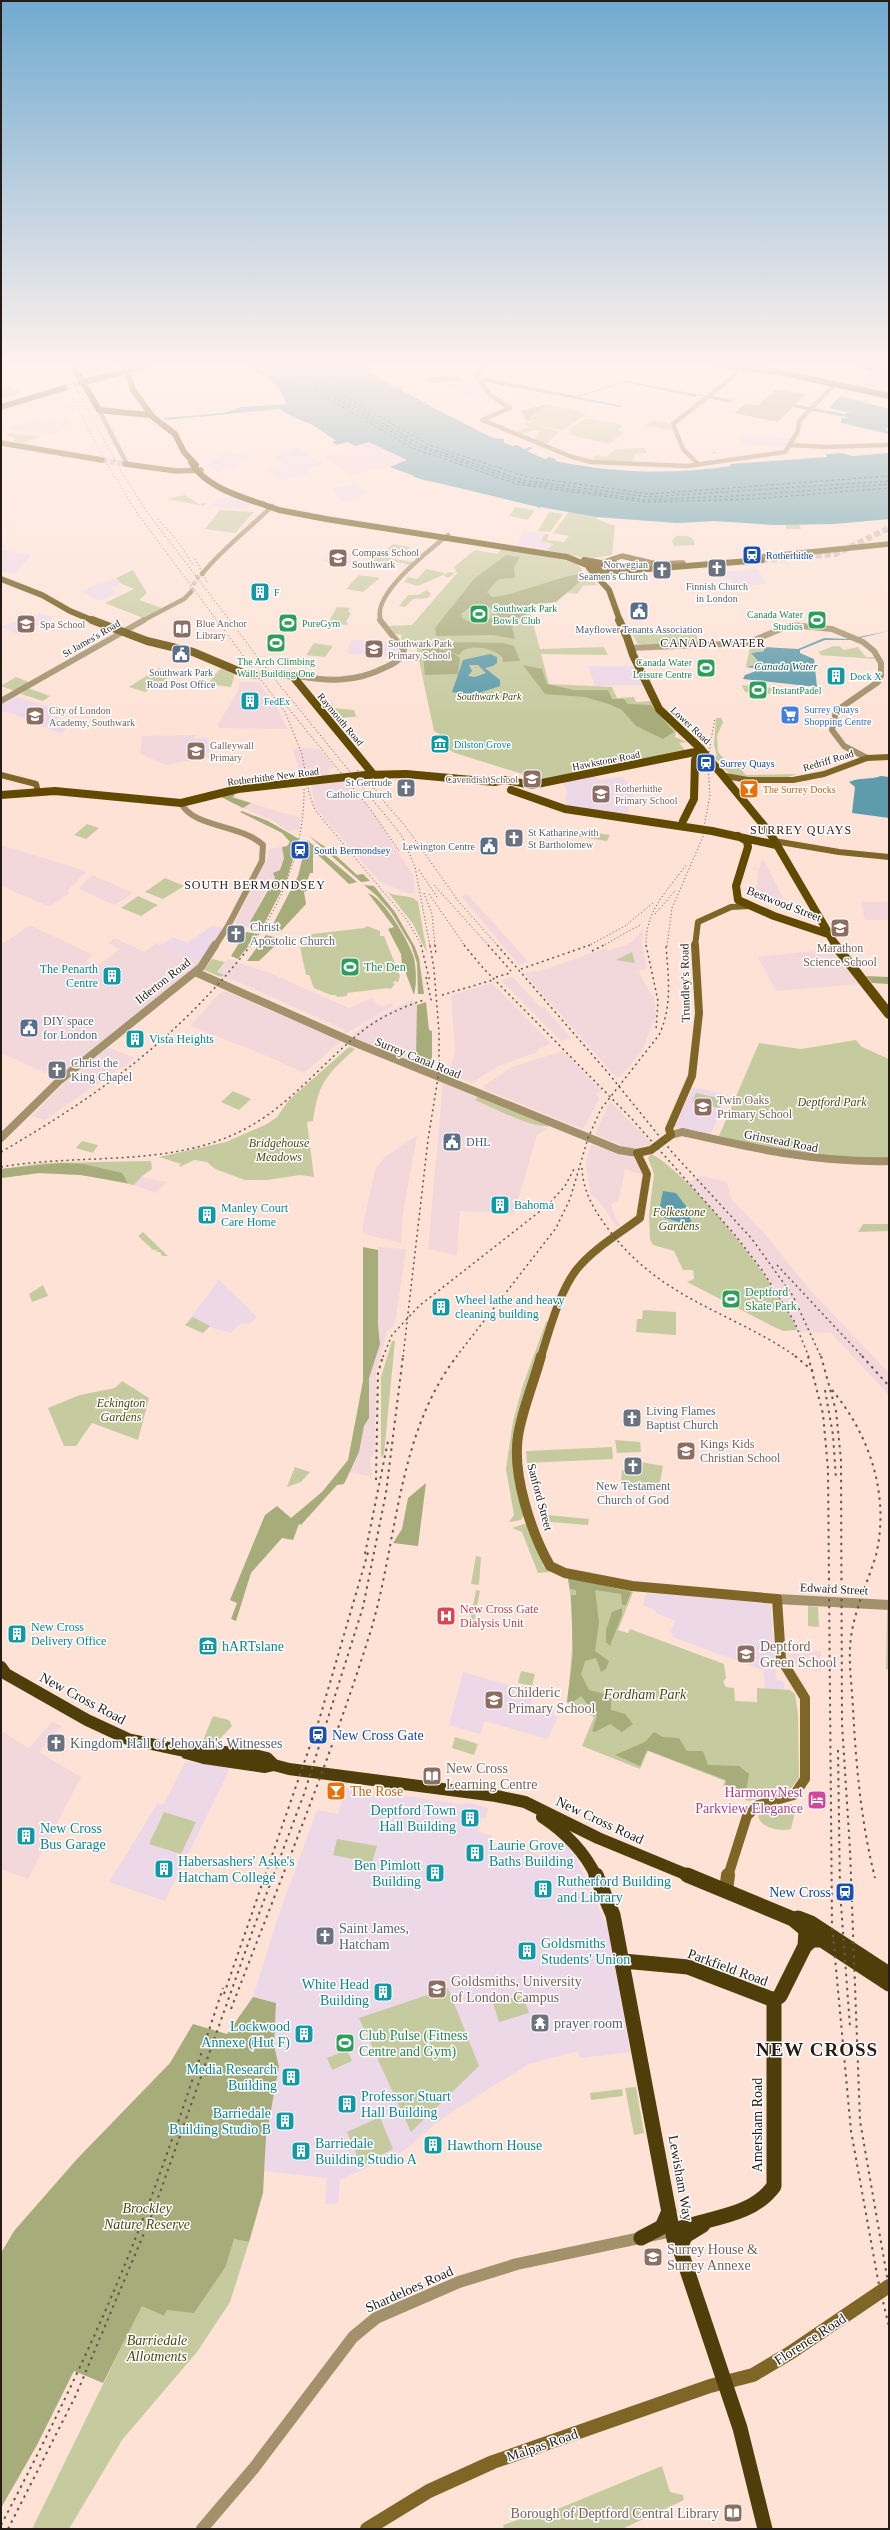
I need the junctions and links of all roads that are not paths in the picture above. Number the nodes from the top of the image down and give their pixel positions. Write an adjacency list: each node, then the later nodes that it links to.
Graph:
1 (213, 480): 2 (main road)
2 (271, 509): 3 (main road); 13 (street)
3 (443, 537): 8 (main road); 8 (main road); 22 (street)
4 (888, 544): 5 (main road)
5 (626, 556): 7 (main road); 9 (main road)
6 (762, 560): 10 (main road)
7 (604, 562): 8 (main road); 9 (main road); 11 (main road)
8 (589, 563): 11 (main road); 15 (main road)
9 (618, 565): 10 (main road); 12 (main road)
10 (643, 569): 12 (main road)
11 (598, 570): 12 (main road); 15 (main road)
12 (613, 572): 16 (main road)
13 (202, 574)
14 (1, 579): 18 (main road)
15 (599, 580): 16 (main road)
16 (607, 591): 19 (main road, Lower Road)
17 (191, 592): 18 (street, St James's Road)
18 (122, 631): 21 (main road); 23 (street, St James's Road)
19 (630, 642): 25 (main road, Lower Road); 27 (street)
20 (280, 674): 22 (main road)
21 (254, 675)
22 (296, 676): 28 (main road, Raymouth Road)
23 (1, 701)
24 (706, 754): 25 (main road, Hawkstone Road); 30 (main road, Lower Road)
25 (693, 755): 33 (main road, Hawkstone Road); 37 (main road)
26 (889, 757): 27 (main road, Redriff Road)
27 (868, 758): 31 (main road, Redriff Road)
28 (373, 774): 33 (main road, Rotherhithe New Road); 36 (main road, Rotherhithe New Road)
29 (1, 775): 34 (main road)
30 (725, 776): 31 (main road, Redriff Road); 32 (main road, Lower Road)
31 (748, 780): 32 (main road, Redriff Road)
32 (732, 787): 41 (main road, Lower Road)
33 (517, 789): 38 (main road)
34 (38, 792): 35 (main road, Rotherhithe New Road); 36 (main road, Rotherhithe New Road)
35 (1, 795)
36 (181, 803): 47 (street, Ilderton Road)
37 (683, 821): 38 (main road); 39 (main road)
38 (673, 825): 39 (main road)
39 (692, 828): 40 (main road)
40 (742, 839): 41 (main road); 43 (main road)
41 (773, 840): 42 (main road); 46 (main road, Lower Road)
42 (889, 857)
43 (737, 899): 44 (main road, Bestwood Street); 45 (main road, Trundley's Road)
44 (750, 906): 45 (main road, Trundley's Road); 46 (main road, Bestwood Street)
45 (731, 907): 49 (main road, Trundley's Road)
46 (824, 930): 48 (main road, Lower Road)
47 (195, 972): 50 (street, Ilderton Road); 51 (street, Surrey Canal Road)
48 (889, 1014)
49 (671, 1135): 51 (main road); 52 (street, Grinstead Road)
50 (1, 1138)
51 (637, 1153): 53 (main road, Sanford Street)
52 (889, 1160)
53 (777, 1599): 54 (street, Edward Street); 59 (main road)
54 (889, 1605)
55 (3, 1672): 56 (highway, New Cross Road)
56 (510, 1800): 57 (highway, New Cross Road); 58 (highway, Lewisham Way)
57 (598, 1838): 58 (highway); 60 (highway, New Cross Road)
58 (582, 1854): 65 (highway, Lewisham Way)
59 (728, 1872): 60 (main road); 61 (main road)
60 (713, 1885): 61 (highway, New Cross Road)
61 (726, 1891): 62 (highway, New Cross Road)
62 (793, 1919): 63 (highway, New Cross Road); 64 (highway)
63 (826, 1937): 64 (highway); 66 (highway, New Cross Road)
64 (804, 1946): 69 (highway)
65 (623, 1961): 69 (highway, Parkfield Road); 70 (highway, Lewisham Way)
66 (862, 1961): 67 (highway, New Cross Road); 68 (highway, New Cross Road)
67 (889, 1974)
68 (889, 1984)
69 (774, 2000): 71 (highway, Amersham Road)
70 (669, 2208): 72 (highway, Lewisham Way); 73 (highway)
71 (717, 2218): 72 (highway, Amersham Road); 74 (highway)
72 (673, 2231): 73 (street, Shardeloes Road); 74 (highway, Lewisham Way)
73 (641, 2238): 77 (street, Shardeloes Road)
74 (680, 2249): 76 (highway, Lewisham Way)
75 (889, 2286): 76 (main road, Florence Road)
76 (726, 2383): 78 (main road, Malpas Road); 79 (highway, Lewisham Way)
77 (202, 2529)
78 (367, 2529)
79 (765, 2529)

